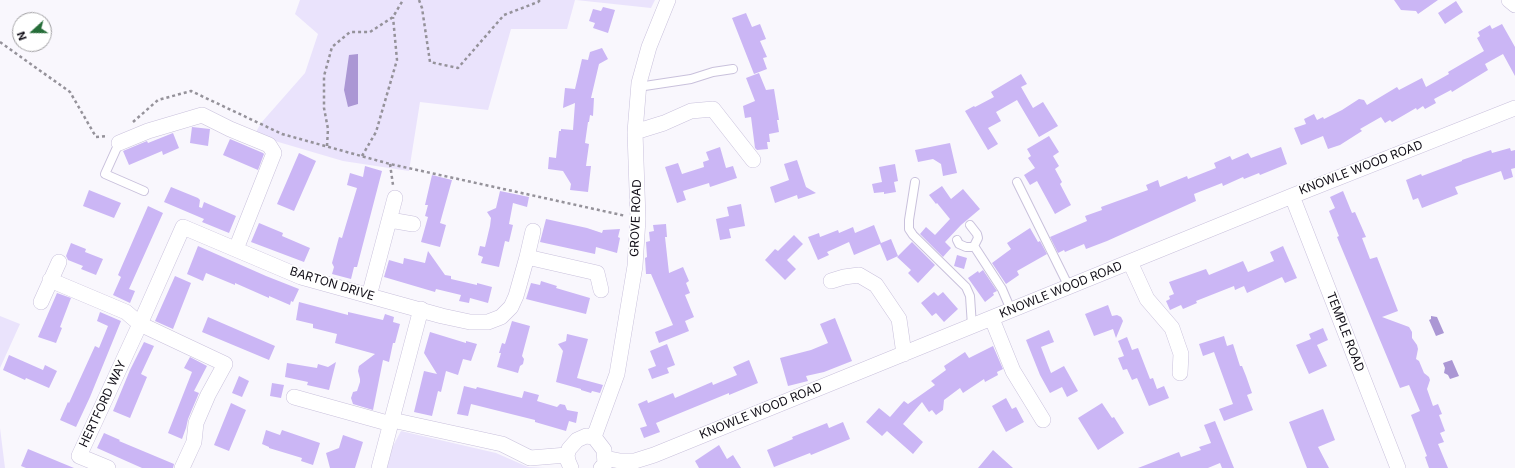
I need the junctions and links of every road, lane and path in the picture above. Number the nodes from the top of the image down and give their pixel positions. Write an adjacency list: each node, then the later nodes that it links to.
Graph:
1 (403, 0): 7 (path)
2 (419, 0): 3 (path)
3 (540, 0)
4 (668, 0): 10 (street, GROVE ROAD)
5 (1509, 0): 6 (street)
6 (1515, 5)
7 (393, 17): 15 (path); 16 (path)
8 (0, 42): 14 (path)
9 (733, 69): 10 (lane)
10 (638, 87): 13 (street, GROVE ROAD)
11 (1515, 108): 22 (street, KNOWLE WOOD ROAD)
12 (129, 126): 15 (path)
13 (635, 132): 17 (street); 24 (street, GROVE ROAD)
14 (115, 140): 21 (lane); 31 (street)
15 (327, 146): 18 (path)
16 (362, 156)
17 (753, 160)
18 (390, 164): 23 (path); 24 (path)
19 (915, 182): 45 (lane)
20 (1017, 182): 37 (lane)
21 (144, 191)
22 (1292, 196): 34 (street, KNOWLE WOOD ROAD); 58 (street, TEMPLE ROAD)
23 (395, 198): 25 (street)
24 (638, 219): 51 (street, GROVE ROAD)
25 (390, 220): 26 (street); 39 (street)
26 (414, 224)
27 (970, 224): 30 (lane)
28 (533, 231): 32 (street, BARTON DRIVE)
29 (957, 240): 30 (lane)
30 (974, 246): 42 (lane)
31 (236, 249): 39 (street, BARTON DRIVE); 44 (street, BARTON DRIVE)
32 (527, 256): 38 (street); 41 (street, BARTON DRIVE)
33 (59, 262): 35 (street)
34 (1130, 262): 37 (street, KNOWLE WOOD ROAD); 47 (street)
35 (50, 280): 40 (street); 44 (street)
36 (830, 281): 46 (street)
37 (1069, 287): 42 (street, KNOWLE WOOD ROAD)
38 (601, 290)
39 (369, 296): 41 (street, BARTON DRIVE)
40 (41, 302)
41 (421, 309): 50 (street)
42 (1012, 310): 43 (street, KNOWLE WOOD ROAD)
43 (992, 318): 45 (street, KNOWLE WOOD ROAD); 49 (street)
44 (140, 324): 55 (street, HERTFORD WAY); 56 (street)
45 (972, 326): 46 (street, KNOWLE WOOD ROAD)
46 (904, 354): 54 (street, KNOWLE WOOD ROAD)
47 (1180, 373)
48 (294, 397): 50 (street)
49 (1043, 420)
50 (392, 422): 52 (street); 57 (street)
51 (594, 437): 52 (street); 53 (street)
52 (569, 462)
53 (603, 463): 54 (street, KNOWLE WOOD ROAD)
54 (637, 465)
55 (108, 468)
56 (182, 468)
57 (379, 468)
58 (1398, 468)

